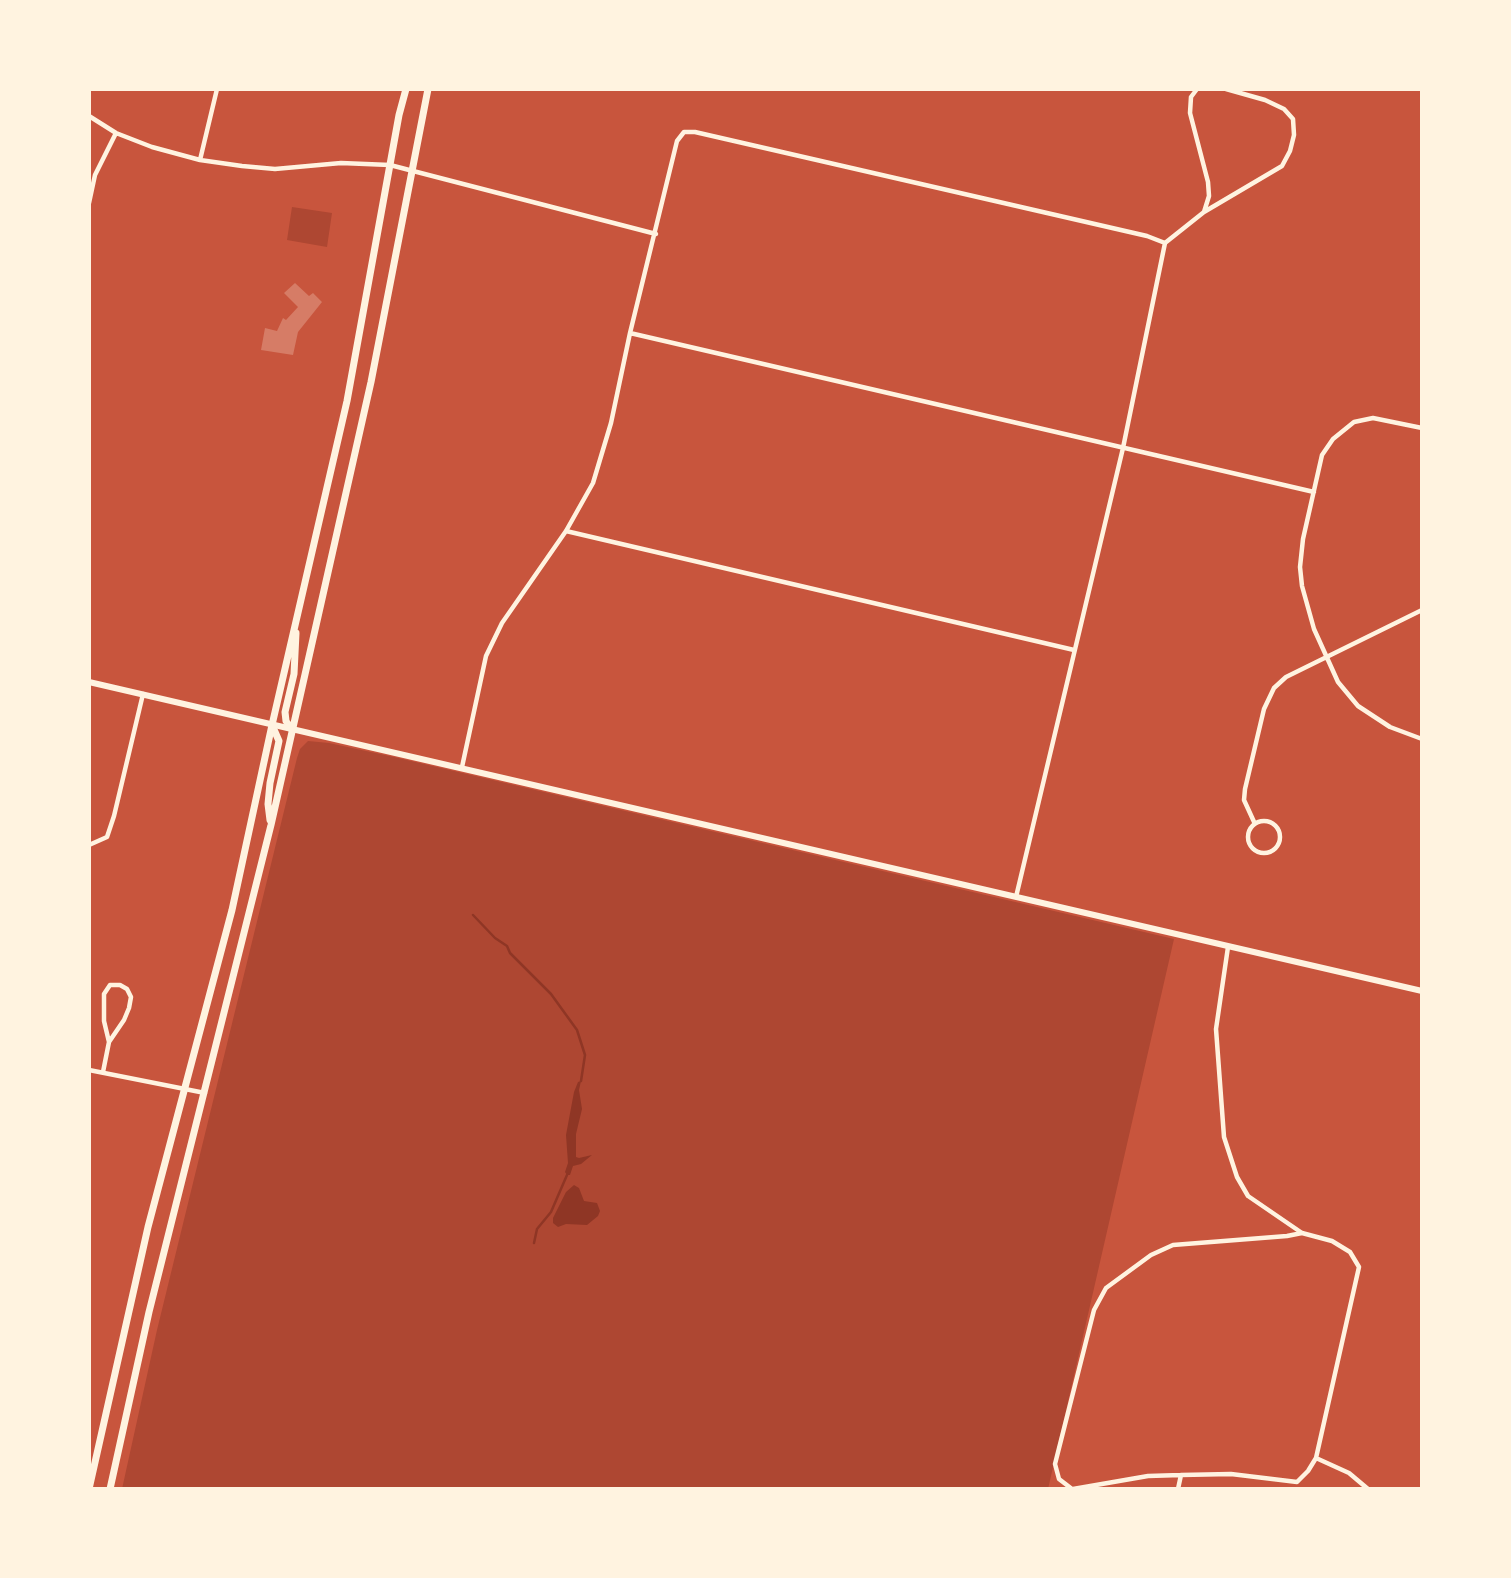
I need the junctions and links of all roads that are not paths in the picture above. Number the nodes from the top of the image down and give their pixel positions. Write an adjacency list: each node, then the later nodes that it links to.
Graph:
1 (217, 89): 8 (street)
2 (406, 89): 9 (main road)
3 (428, 89): 10 (main road)
4 (1197, 89): 12 (street)
5 (1226, 89): 12 (street)
6 (89, 116): 7 (street)
7 (116, 132): 8 (street); 11 (street)
8 (200, 160): 9 (street)
9 (390, 165): 10 (street); 21 (main road)
10 (411, 169): 13 (street); 27 (main road)
11 (89, 202)
12 (1204, 212): 14 (street)
13 (656, 234): 14 (street); 15 (street)
14 (1165, 243): 17 (street)
15 (630, 333): 17 (street); 19 (street)
16 (1422, 428): 18 (street)
17 (1123, 448): 18 (street); 22 (street)
18 (1314, 492): 23 (street)
19 (566, 531): 22 (street); 29 (street)
20 (1422, 610): 23 (street)
21 (296, 622): 26 (main road); 27 (main road)
22 (1074, 650): 33 (street)
23 (1326, 657): 28 (street); 30 (street)
24 (89, 682): 25 (street)
25 (143, 694): 26 (street); 32 (street)
26 (272, 725): 27 (street); 31 (main road); 39 (main road)
27 (291, 729): 29 (street); 31 (main road)
28 (1422, 739)
29 (462, 767): 33 (street)
30 (1255, 824): 30 (street)
31 (271, 825): 40 (main road)
32 (89, 845)
33 (1016, 897): 34 (street)
34 (1228, 947): 35 (street); 41 (street)
35 (1422, 991)
36 (109, 1042): 36 (street); 38 (street)
37 (89, 1070): 38 (street)
38 (103, 1072): 39 (street)
39 (185, 1087): 40 (street); 44 (main road)
40 (205, 1093): 45 (main road)
41 (1302, 1233): 42 (street); 46 (street)
42 (1316, 1458): 43 (street); 48 (street)
43 (1181, 1475): 46 (street); 47 (street)
44 (89, 1489)
45 (110, 1489)
46 (1072, 1489)
47 (1178, 1489)
48 (1368, 1489)

